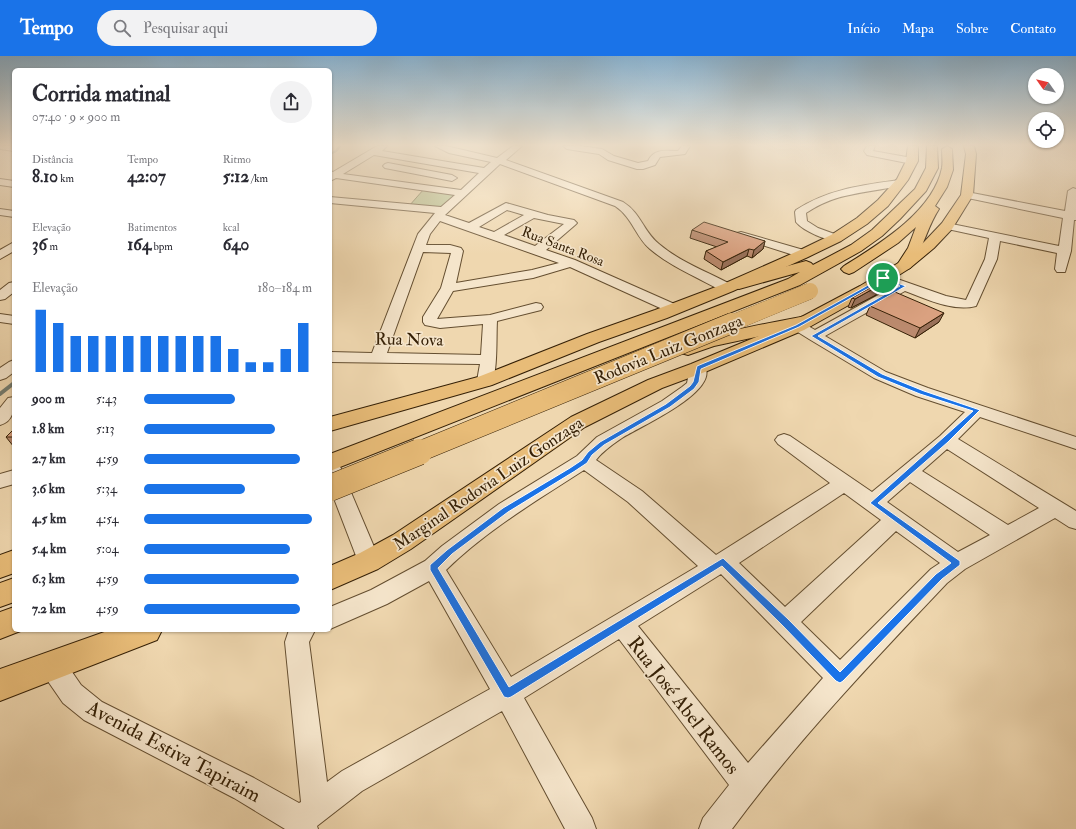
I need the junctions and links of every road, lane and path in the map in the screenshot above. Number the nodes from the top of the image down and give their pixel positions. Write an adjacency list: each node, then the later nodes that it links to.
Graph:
1 (0, 182): 9 (street)
2 (377, 182): 11 (street)
3 (475, 182): 14 (street)
4 (558, 182): 40 (street)
5 (924, 182): 22 (main road, Rodovia Luiz Gonzaga)
6 (942, 182): 10 (main road)
7 (969, 182): 13 (main road, Marginal Rodovia Luiz Gonzaga)
8 (899, 183): 28 (main road); 28 (street)
9 (12, 184)
10 (941, 186): 36 (main road); 38 (main road)
11 (422, 188): 14 (street); 16 (street)
12 (1073, 190): 21 (street)
13 (968, 193): 21 (street); 23 (main road, Marginal Rodovia Luiz Gonzaga)
14 (463, 194): 18 (street)
15 (332, 200): 16 (street, Rua Santa Rosa)
16 (404, 207): 18 (street, Rua Santa Rosa)
17 (0, 212): 19 (street)
18 (440, 213): 24 (street, Rua Santa Rosa); 30 (street)
19 (12, 214)
20 (534, 214): 24 (street); 26 (street); 31 (street)
21 (1073, 214): 32 (street)
22 (895, 216): 40 (main road); 41 (main road, Rodovia Luiz Gonzaga)
23 (947, 226): 27 (street); 36 (main road, Marginal Rodovia Luiz Gonzaga)
24 (471, 227): 26 (street, Rua Santa Rosa)
25 (730, 232): 33 (street)
26 (495, 236): 31 (street, Rua Santa Rosa)
27 (995, 236): 32 (street); 42 (street)
28 (836, 238): 33 (main road)
29 (12, 247): 34 (street)
30 (418, 248): 44 (street); 53 (street)
31 (537, 251): 35 (street, Rua Santa Rosa)
32 (1065, 251): 37 (street)
33 (803, 254): 40 (main road)
34 (0, 255)
35 (570, 263): 44 (street); 47 (street, Rua Santa Rosa)
36 (905, 266): 39 (main road, Marginal Rodovia Luiz Gonzaga)
37 (1061, 268)
38 (839, 275)
39 (883, 278): 42 (street); 51 (main road, Marginal Rodovia Luiz Gonzaga)
40 (733, 286): 47 (main road)
41 (808, 286): 59 (main road, Rodovia Luiz Gonzaga, bridge); 67 (main road, Rodovia Luiz Gonzaga)
42 (904, 286): 51 (street)
43 (12, 287): 45 (street)
44 (448, 288): 49 (street)
45 (0, 296)
46 (536, 307): 49 (street)
47 (674, 309): 58 (main road)
48 (0, 318): 50 (street)
49 (490, 319): 54 (street)
50 (12, 320)
51 (806, 328): 56 (main road, Marginal Rodovia Luiz Gonzaga); 59 (main road); 61 (street)
52 (332, 357): 53 (street, Rua Nova)
53 (378, 357): 54 (street, Rua Nova)
54 (488, 360): 58 (street)
55 (12, 366): 57 (street)
56 (698, 368): 68 (street); 80 (main road, Marginal Rodovia Luiz Gonzaga)
57 (0, 375)
58 (485, 381): 63 (main road)
59 (574, 388): 74 (main road, Rodovia Luiz Gonzaga, bridge)
60 (12, 404): 62 (street)
61 (977, 410): 65 (street); 66 (street)
62 (0, 419)
63 (332, 423)
64 (784, 440): 73 (street)
65 (946, 440): 70 (street); 76 (street)
66 (1076, 443)
67 (332, 463)
68 (578, 466): 83 (street); 85 (street)
69 (332, 469): 80 (street)
70 (909, 472): 75 (street); 79 (street)
71 (12, 478): 72 (street)
72 (0, 481)
73 (844, 483): 75 (street); 83 (street)
74 (332, 487)
75 (873, 503): 77 (street)
76 (1046, 503): 78 (street); 79 (street)
77 (895, 519): 82 (street); 91 (street)
78 (1076, 521)
79 (1008, 536): 82 (street)
80 (369, 560): 86 (main road, Marginal Rodovia Luiz Gonzaga)
81 (12, 561): 84 (main road)
82 (957, 563): 97 (street)
83 (718, 564): 91 (street); 92 (street)
84 (0, 566)
85 (433, 568): 89 (street); 99 (street)
86 (332, 577)
87 (12, 591): 88 (main road)
88 (0, 596)
89 (332, 617)
90 (12, 621): 93 (main road)
91 (785, 622): 97 (street)
92 (622, 624): 99 (street); 100 (street, Rua José Abel Ramos)
93 (0, 626)
94 (142, 632): 96 (main road)
95 (302, 632): 101 (street)
96 (52, 665): 98 (main road); 101 (street, Avenida Estiva Tapiraim)
97 (840, 678): 100 (street)
98 (0, 685)
99 (508, 694): 101 (street); 102 (street)
100 (747, 785): 103 (street)
101 (306, 819)
102 (581, 829)
103 (714, 829)

